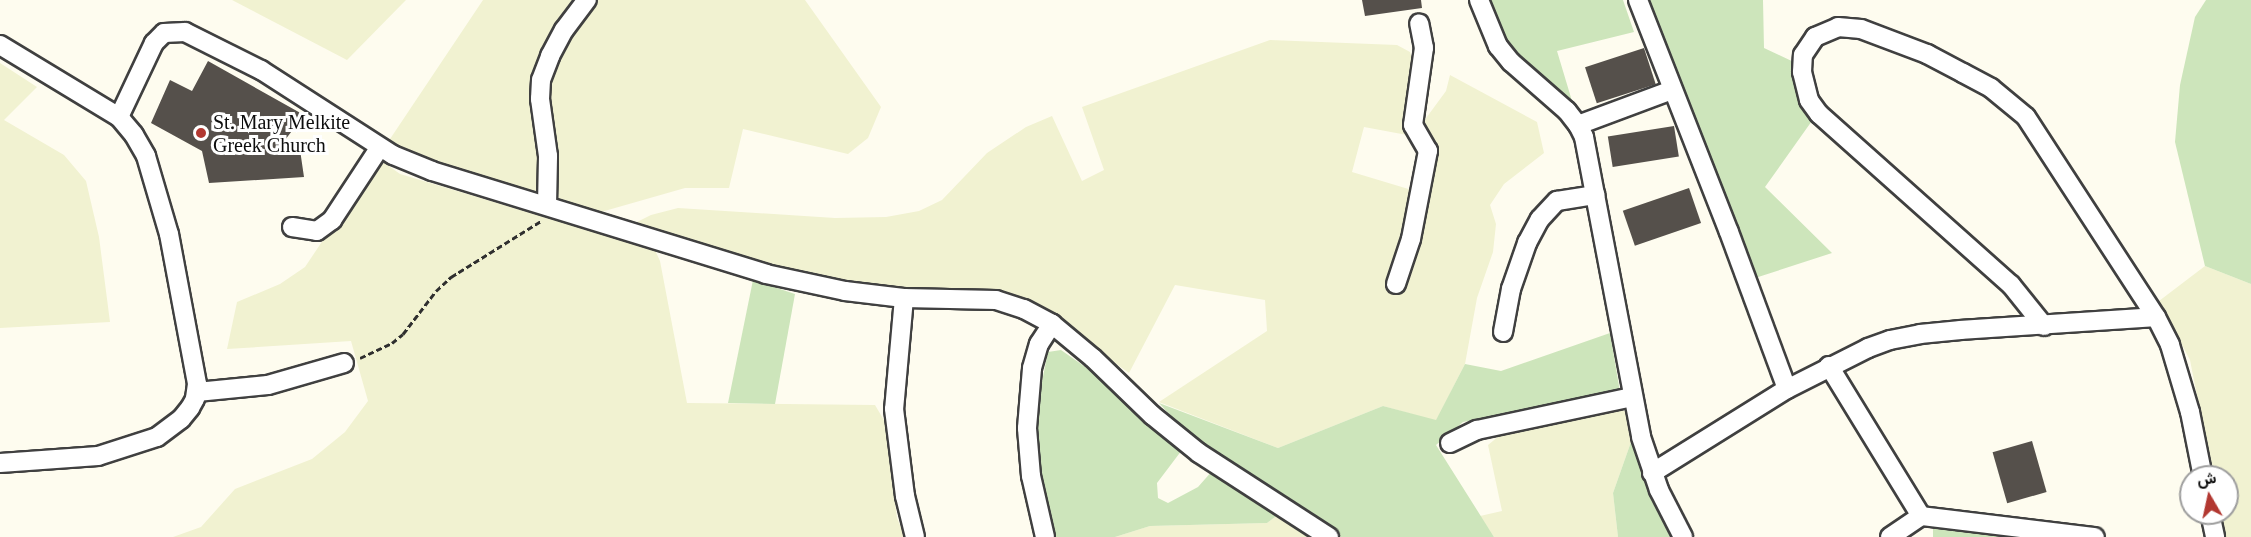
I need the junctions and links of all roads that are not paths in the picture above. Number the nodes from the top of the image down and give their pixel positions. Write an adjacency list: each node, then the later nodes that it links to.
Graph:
1 (587, 0): 11 (street)
2 (1479, 0): 8 (street)
3 (1638, 0): 6 (street)
4 (1419, 23): 13 (street)
5 (0, 45): 7 (street)
6 (1672, 90): 8 (street); 21 (street)
7 (119, 117): 9 (street); 22 (street)
8 (1578, 125): 10 (street)
9 (380, 147): 11 (street); 12 (street)
10 (1596, 195): 18 (street); 23 (street)
11 (553, 207): 14 (street)
12 (292, 227)
13 (1396, 284)
14 (904, 297): 16 (street); 29 (street)
15 (2156, 317): 17 (street); 17 (street); 26 (street)
16 (1052, 324): 30 (street); 31 (street)
17 (2044, 326): 20 (street)
18 (1503, 332)
19 (344, 363): 22 (street)
20 (1829, 366): 21 (street); 28 (street)
21 (1787, 389): 27 (street)
22 (197, 392): 25 (street)
23 (1632, 397): 24 (street); 27 (street)
24 (1450, 443)
25 (0, 463)
26 (2200, 465)
27 (1652, 473): 32 (street)
28 (1921, 516): 33 (street); 34 (street)
29 (915, 537)
30 (1045, 537)
31 (1329, 537)
32 (1683, 537)
33 (1890, 537)
34 (2096, 537)

